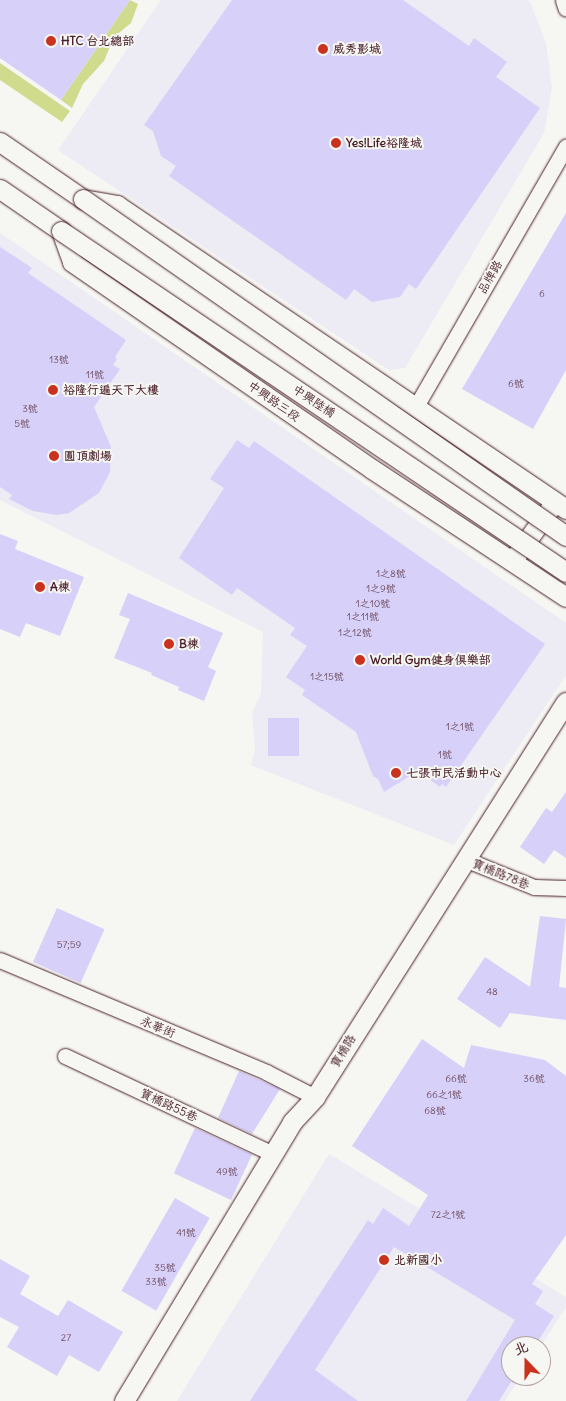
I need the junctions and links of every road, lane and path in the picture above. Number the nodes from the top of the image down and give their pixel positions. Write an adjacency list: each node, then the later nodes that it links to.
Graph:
1 (563, 0): 2 (street)
2 (566, 9)
3 (0, 142): 6 (street)
4 (566, 146): 8 (street, 品牌路)
5 (0, 189): 7 (street)
6 (83, 199): 8 (street); 10 (street, bridge)
7 (61, 231): 11 (street, 中興路三段); 12 (street, 中興陸橋, bridge)
8 (415, 408): 9 (street)
9 (560, 505): 11 (street)
10 (566, 536)
11 (512, 561): 13 (street, 中興路三段)
12 (566, 572)
13 (566, 597)
14 (566, 702): 15 (street, 寶橋路)
15 (467, 860): 16 (street, 寶橋路78巷); 19 (street, 寶橋路)
16 (566, 888)
17 (0, 960): 19 (street, 永華街)
18 (65, 1056): 20 (street, 寶橋路55巷)
19 (315, 1097): 20 (street, 寶橋路)
20 (273, 1154): 21 (street, 寶橋路)
21 (124, 1401)

